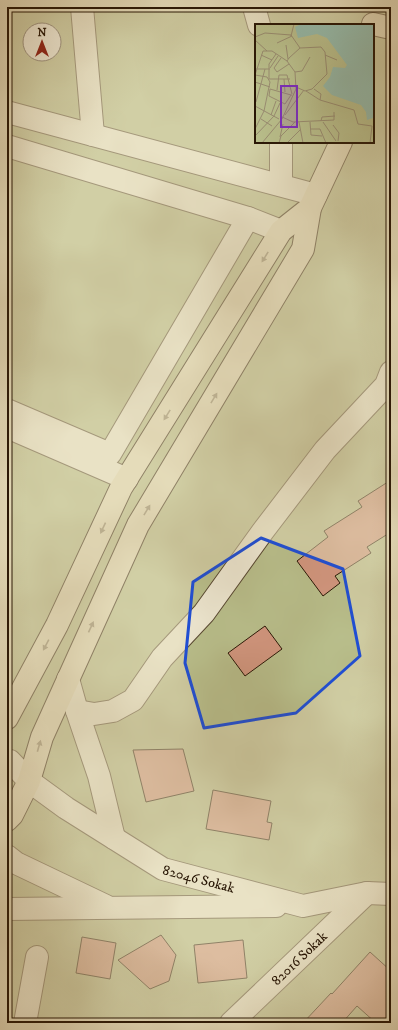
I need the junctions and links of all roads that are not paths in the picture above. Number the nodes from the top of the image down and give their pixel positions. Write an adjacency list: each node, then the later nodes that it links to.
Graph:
1 (82, 7): 5 (street)
2 (254, 7): 3 (street)
3 (259, 24)
4 (7, 112): 5 (street)
5 (93, 135): 9 (street)
6 (281, 143): 9 (street)
7 (341, 143): 10 (main road)
8 (7, 146): 11 (street)
9 (281, 186): 10 (street)
10 (313, 202): 12 (main road); 17 (main road, one-way to 10)
11 (248, 218): 12 (street); 14 (street)
12 (281, 231): 16 (main road, one-way to 16)
13 (391, 372): 18 (street)
14 (7, 410)
15 (7, 427): 16 (street)
16 (127, 479): 19 (main road, one-way to 19)
17 (68, 679): 18 (street); 21 (main road, one-way to 17)
18 (77, 711): 23 (street)
19 (7, 718)
20 (7, 761): 21 (street, 82046 Sokak)
21 (29, 781): 22 (main road); 23 (street, 82046 Sokak)
22 (7, 820)
23 (114, 838): 27 (street, 82046 Sokak)
24 (7, 856): 28 (street)
25 (367, 893): 26 (street, 82046 Sokak); 27 (street, 82046 Sokak); 32 (street, 82016 Sokak)
26 (391, 894)
27 (303, 906): 28 (street)
28 (110, 908): 29 (street)
29 (7, 909)
30 (37, 957): 31 (street)
31 (25, 1023)
32 (231, 1023)

